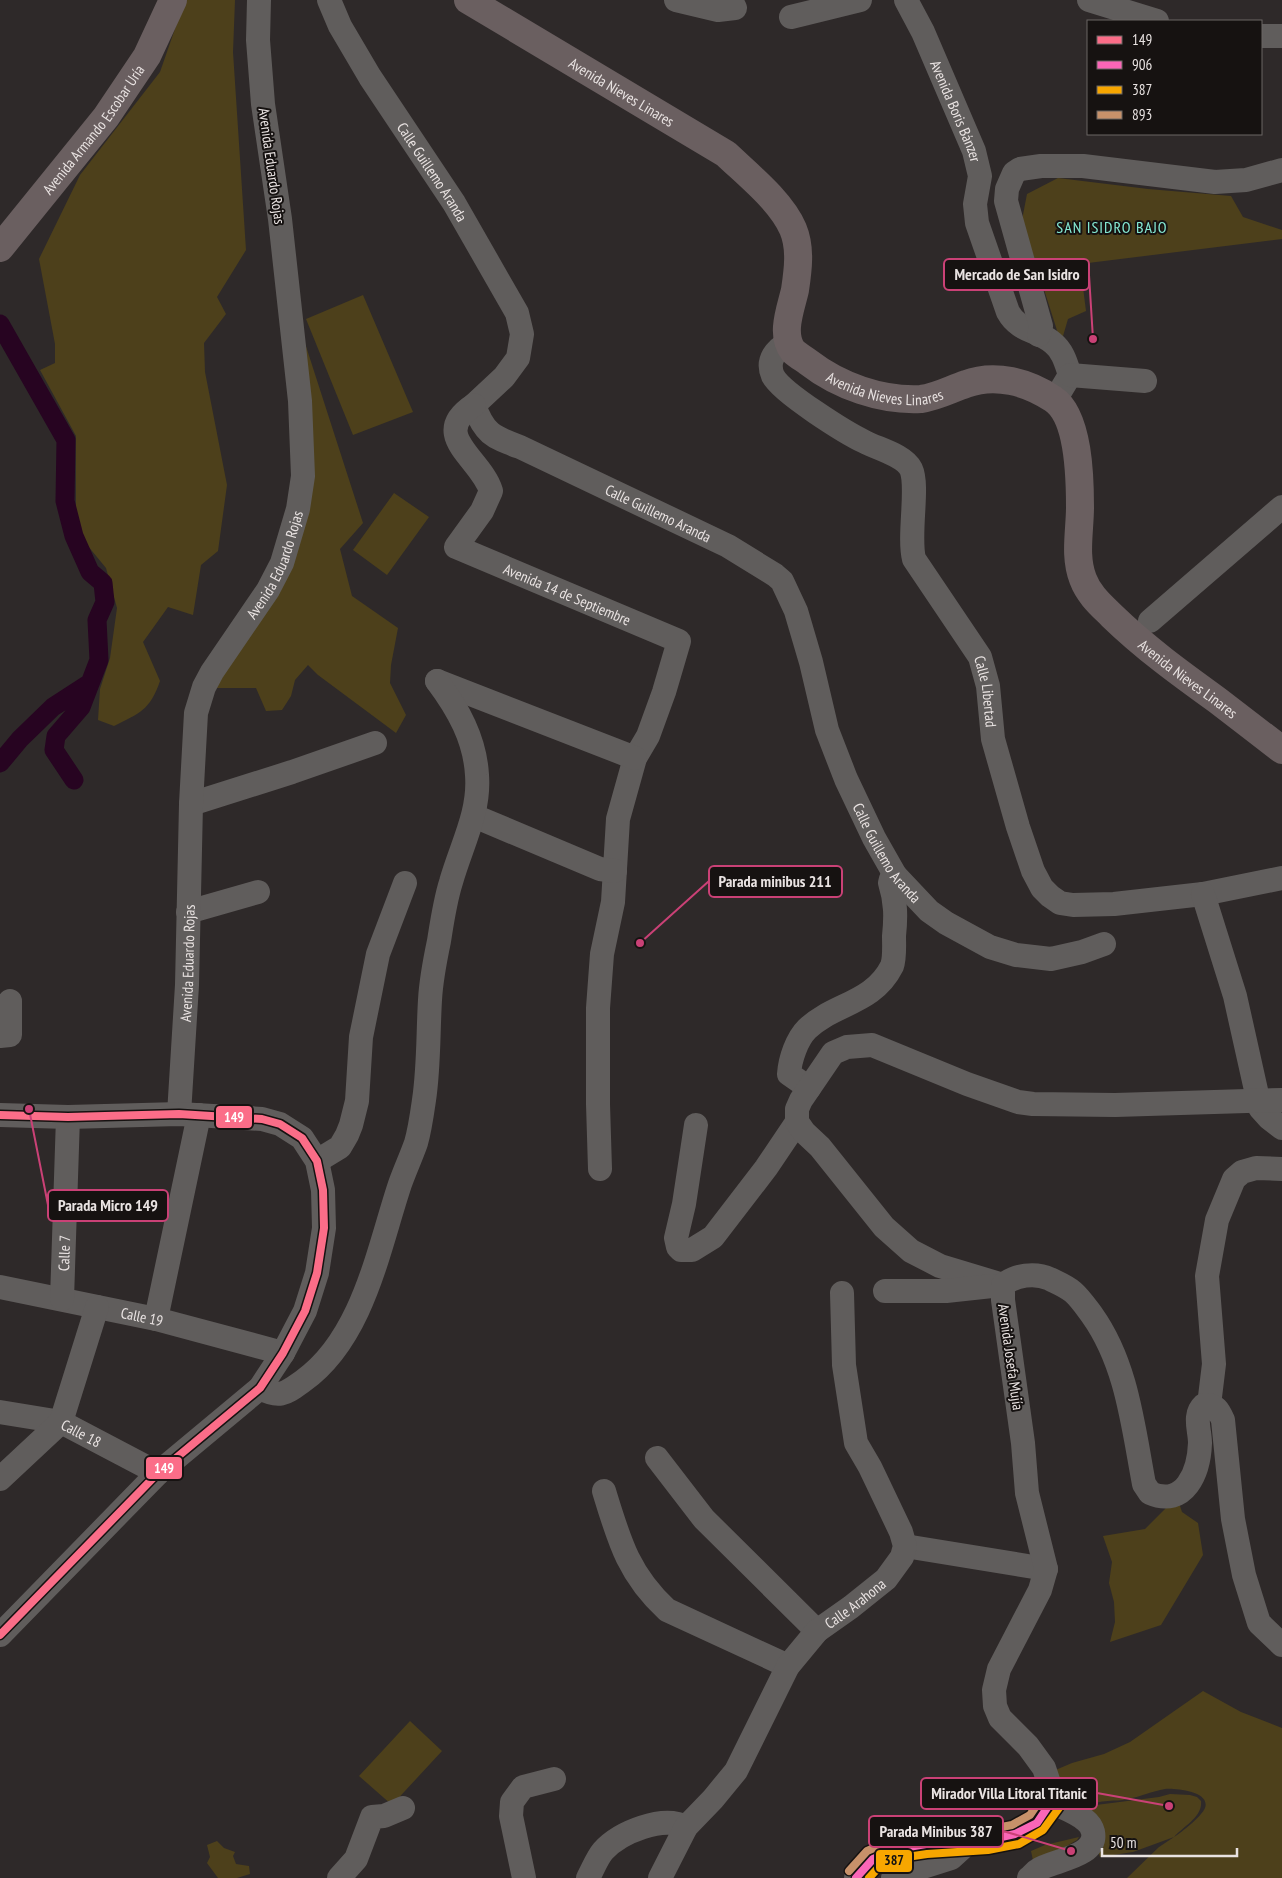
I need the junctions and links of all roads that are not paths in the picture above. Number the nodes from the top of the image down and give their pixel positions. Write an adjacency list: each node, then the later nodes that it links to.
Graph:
1 (173, 0): 15 (main road, Avenida Armando Escobar Uría)
2 (259, 0): 27 (street, Avenida Eduardo Rojas)
3 (329, 0): 21 (street, Calle Guillemo Aranda)
4 (468, 0): 17 (main road, Avenida Nieves Linares)
5 (676, 0): 9 (street)
6 (860, 0): 10 (street)
7 (906, 0): 16 (street, Avenida Boris Bánzer)
8 (1089, 0): 11 (street)
9 (733, 4)
10 (791, 17)
11 (1154, 20)
12 (1262, 36): 13 (street)
13 (1282, 36)
14 (1282, 170): 16 (street)
15 (0, 248)
16 (1039, 335): 18 (street, Avenida Boris Bánzer)
17 (789, 342): 20 (main road, Avenida Nieves Linares); 34 (street, Calle Libertad)
18 (1070, 375): 19 (street); 20 (street)
19 (1145, 381)
20 (1055, 400): 25 (main road, Avenida Nieves Linares)
21 (474, 405): 26 (street, Avenida 14 de Septiembre); 30 (street, Calle Guillemo Aranda)
22 (1282, 507): 23 (street)
23 (1150, 621)
24 (375, 743): 27 (street)
25 (1282, 750)
26 (635, 758): 28 (street); 29 (street)
27 (191, 804): 35 (street, Avenida Eduardo Rojas)
28 (474, 816): 29 (street); 58 (street)
29 (615, 871): 48 (street)
30 (895, 875): 36 (street, Calle Guillemo Aranda); 39 (street)
31 (1282, 878): 34 (street, Calle Libertad)
32 (405, 883): 47 (street)
33 (258, 892): 35 (street)
34 (1203, 894): 40 (street)
35 (188, 912): 42 (street, Avenida Eduardo Rojas)
36 (1104, 944)
37 (10, 1001): 38 (street)
38 (0, 1036)
39 (809, 1088): 40 (street); 44 (street)
40 (1270, 1099): 46 (street)
41 (0, 1115): 43 (street)
42 (189, 1115): 43 (street); 47 (street); 56 (street, Avenida Eduardo Rojas)
43 (68, 1117): 54 (street, Calle 7)
44 (797, 1122): 45 (street); 50 (street)
45 (696, 1125)
46 (1282, 1128)
47 (317, 1161): 57 (street)
48 (600, 1169)
49 (1282, 1169): 59 (street)
50 (1003, 1285): 52 (street); 59 (street, Avenida Josefa Mujía); 67 (street, Avenida Josefa Mujía)
51 (0, 1287): 54 (street, Calle 19)
52 (885, 1291)
53 (842, 1293): 66 (street)
54 (62, 1299): 55 (street, Calle 19)
55 (96, 1307): 56 (street, Calle 19); 61 (street)
56 (156, 1320): 57 (street, Calle 19)
57 (283, 1353): 58 (street)
58 (260, 1388): 63 (street)
59 (1209, 1405): 70 (street)
60 (0, 1412): 61 (street, Calle 18)
61 (61, 1422): 63 (street, Calle 18); 64 (street)
62 (657, 1458): 68 (street)
63 (158, 1473): 69 (street)
64 (0, 1479)
65 (604, 1491): 71 (street)
66 (905, 1546): 67 (street); 68 (street, Calle Arahona)
67 (1046, 1569): 73 (street)
68 (817, 1631): 71 (street, Calle Arahona)
69 (0, 1635)
70 (1282, 1644)
71 (788, 1666): 75 (street, Calle Arahona)
72 (554, 1778): 78 (street)
73 (1050, 1802): 76 (street); 83 (street)
74 (403, 1808): 77 (street)
75 (686, 1827): 79 (street); 80 (street, Calle Arahona)
76 (962, 1842): 81 (street); 82 (street)
77 (338, 1878)
78 (524, 1878)
79 (588, 1878)
80 (660, 1878)
81 (856, 1878)
82 (893, 1878)
83 (1029, 1878)

